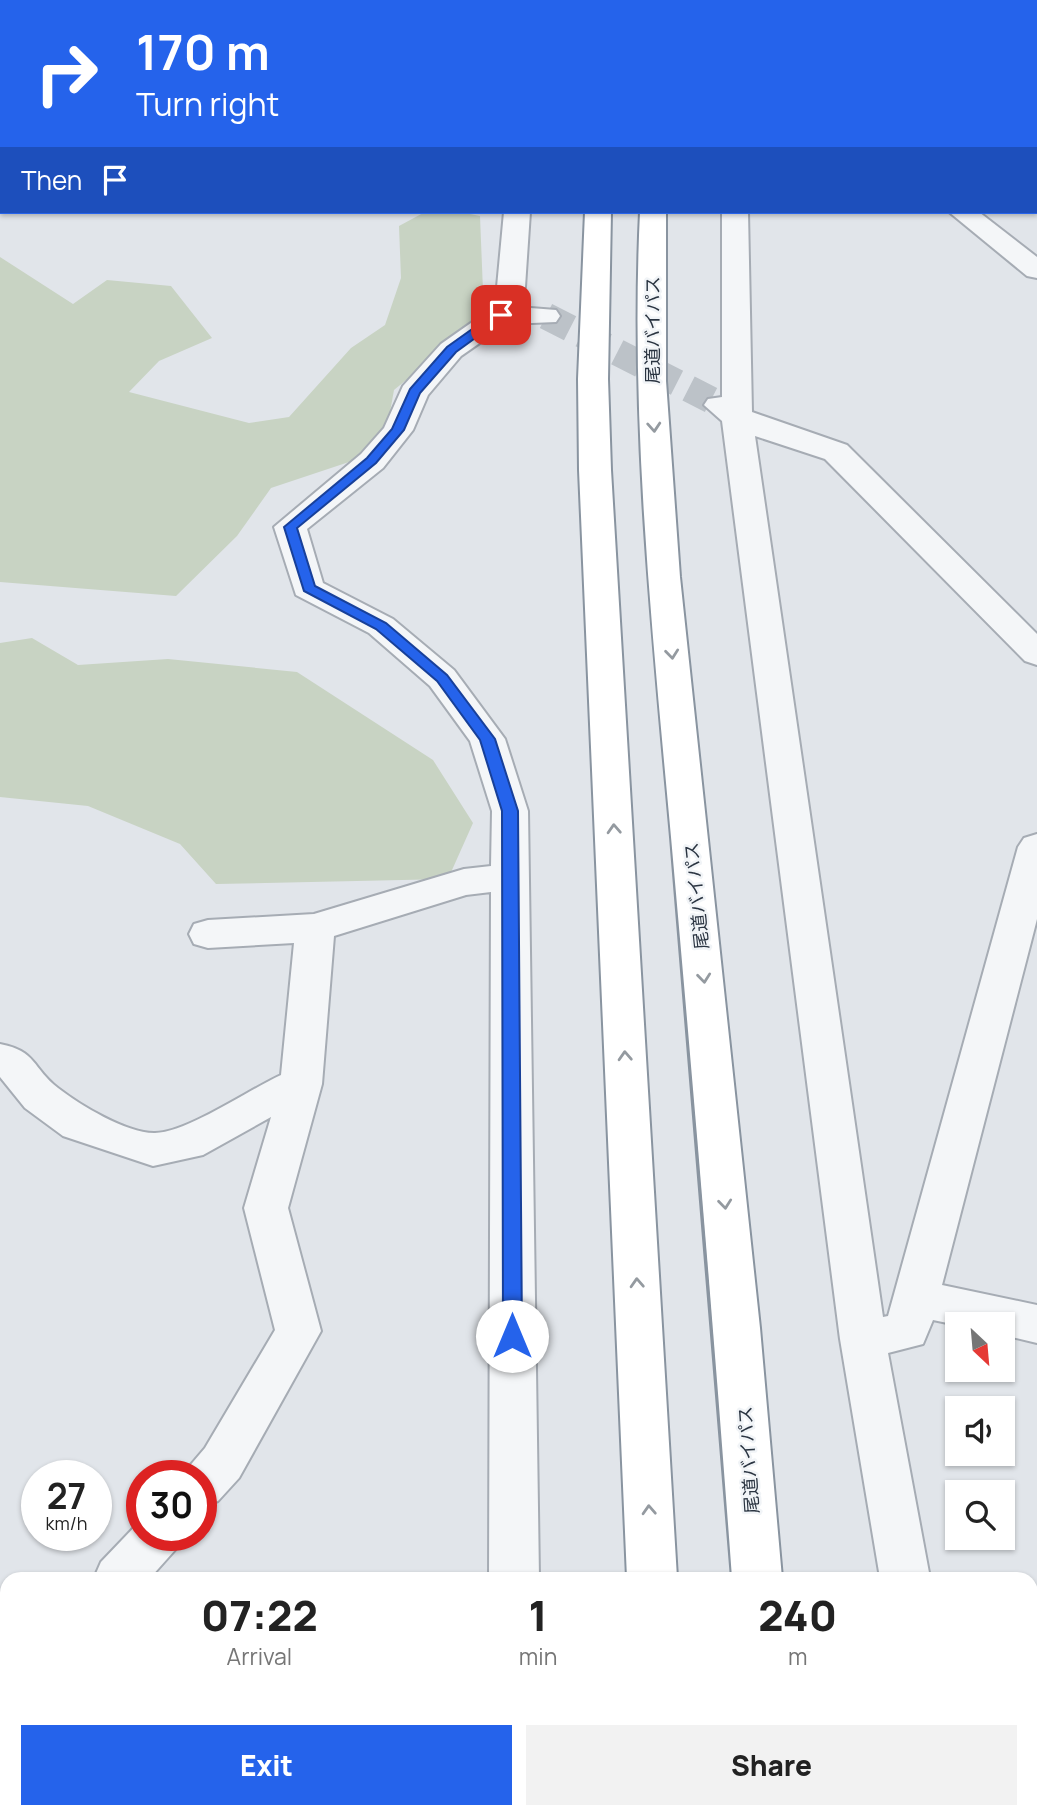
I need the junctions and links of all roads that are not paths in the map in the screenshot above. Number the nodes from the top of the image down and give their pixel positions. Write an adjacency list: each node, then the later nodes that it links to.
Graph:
1 (517, 214): 7 (street)
2 (596, 214): 24 (highway, one-way to 2)
3 (653, 214): 25 (highway, 尾道バイパス, one-way to 25)
4 (735, 214): 9 (street)
5 (965, 214): 6 (street)
6 (1037, 270)
7 (501, 315): 8 (street); 12 (street)
8 (546, 316)
9 (724, 409): 10 (street); 19 (street)
10 (1037, 654)
11 (1037, 847): 17 (street)
12 (510, 877): 13 (street); 23 (street)
13 (315, 928): 14 (street); 16 (street)
14 (208, 934)
15 (0, 1059): 16 (street)
16 (301, 1084): 20 (street)
17 (916, 1298): 18 (street); 19 (street)
18 (1037, 1324)
19 (863, 1339): 26 (street)
20 (217, 1468)
21 (143, 1551): 22 (street)
22 (124, 1572)
23 (513, 1572)
24 (652, 1572)
25 (757, 1572)
26 (904, 1572)

